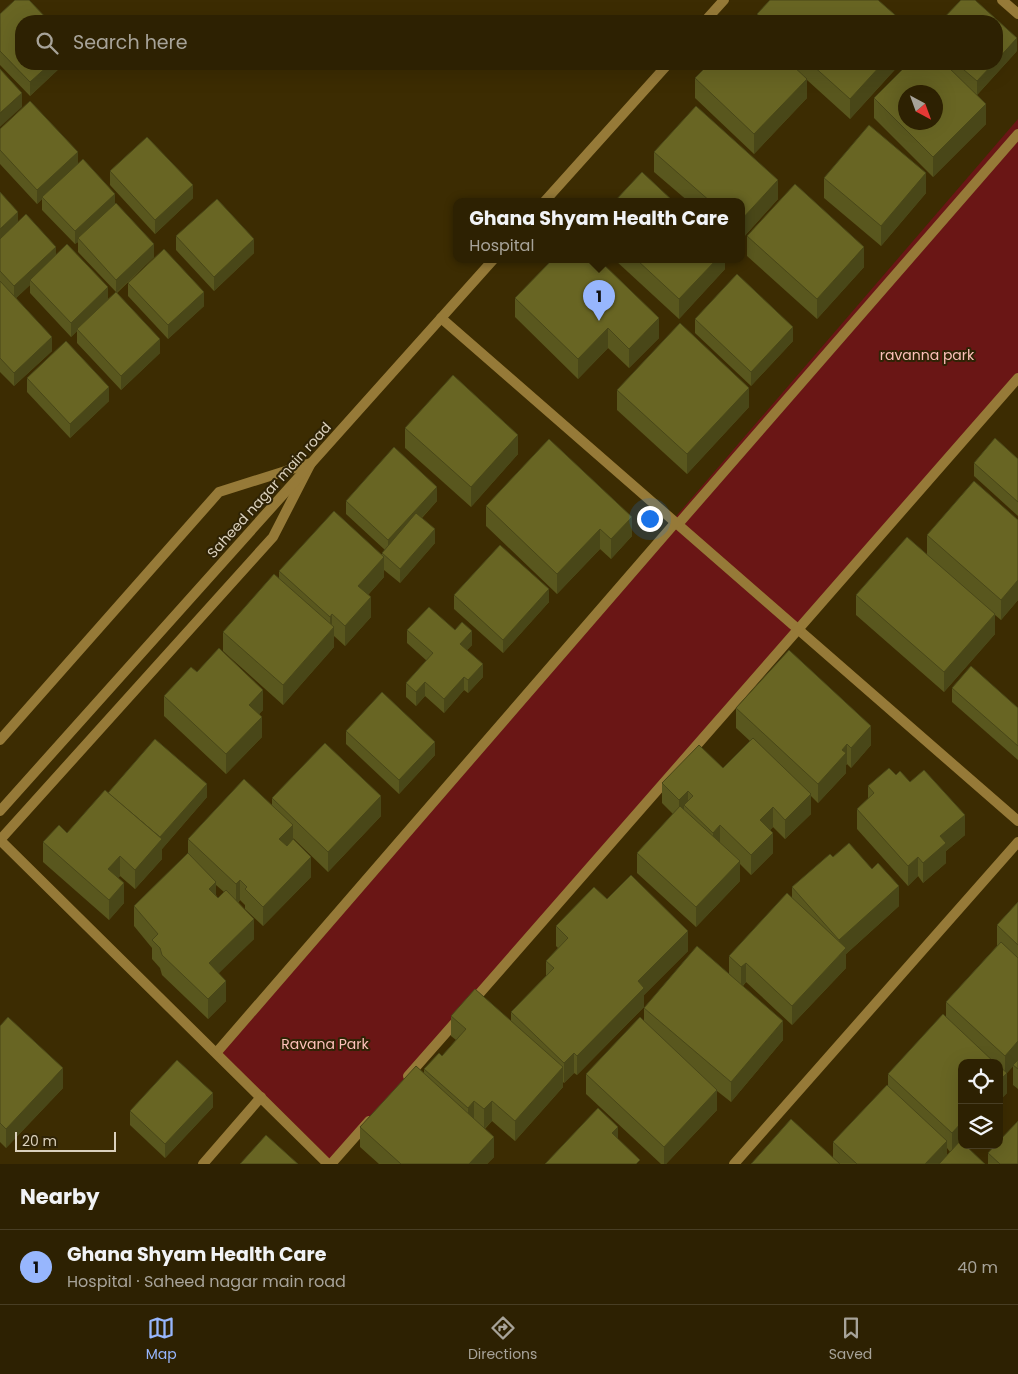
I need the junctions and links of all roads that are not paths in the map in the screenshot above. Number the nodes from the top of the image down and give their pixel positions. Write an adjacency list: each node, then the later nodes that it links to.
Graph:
1 (724, 0): 4 (street)
2 (1002, 0): 3 (street)
3 (1018, 14)
4 (710, 15)
5 (663, 70): 7 (street)
6 (1018, 134): 12 (street)
7 (548, 198)
8 (490, 263): 9 (street, Saheed nagar main road)
9 (441, 318): 11 (street, Saheed nagar main road); 12 (street)
10 (1018, 378): 13 (street)
11 (311, 463): 14 (street); 15 (street, Saheed nagar main road); 17 (street)
12 (675, 523): 13 (street); 19 (street)
13 (798, 630): 16 (street); 20 (street)
14 (0, 740)
15 (0, 811)
16 (1018, 821)
17 (0, 840): 19 (street)
18 (1018, 842): 25 (street)
19 (217, 1052): 21 (street)
20 (404, 1081)
21 (262, 1097): 23 (street); 24 (street)
22 (377, 1111): 24 (street)
23 (203, 1164)
24 (330, 1164)
25 (734, 1164)

